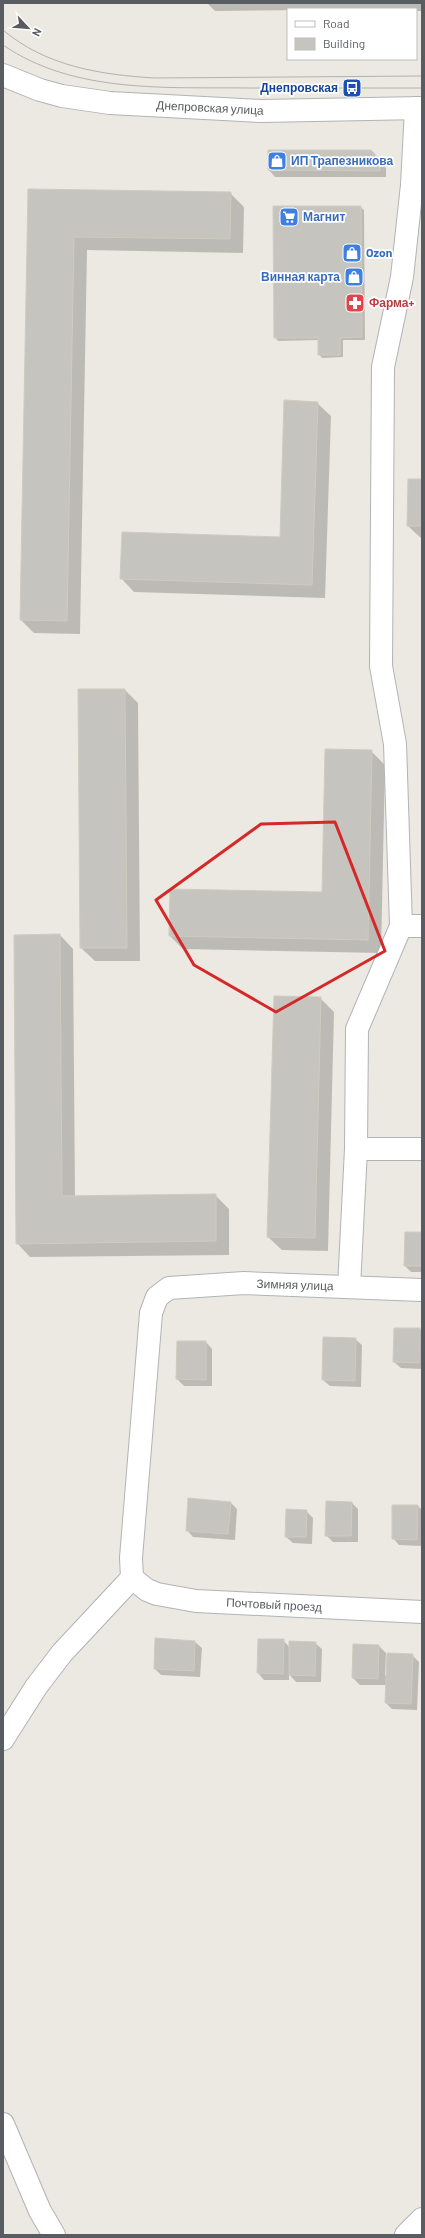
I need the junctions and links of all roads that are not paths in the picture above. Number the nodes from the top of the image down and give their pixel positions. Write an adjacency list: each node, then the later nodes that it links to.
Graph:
1 (3, 74): 2 (street, Днепровская улица)
2 (419, 108): 3 (street)
3 (412, 926): 4 (street)
4 (356, 1149): 5 (street); 6 (street)
5 (422, 1149)
6 (349, 1287): 7 (street, Зимняя улица); 8 (street, Зимняя улица)
7 (422, 1290)
8 (132, 1578): 9 (street, Почтовый проезд); 10 (street)
9 (422, 1612)
10 (3, 1739)
11 (3, 2124): 13 (street)
12 (422, 2219): 14 (street)
13 (54, 2235)
14 (406, 2235)

